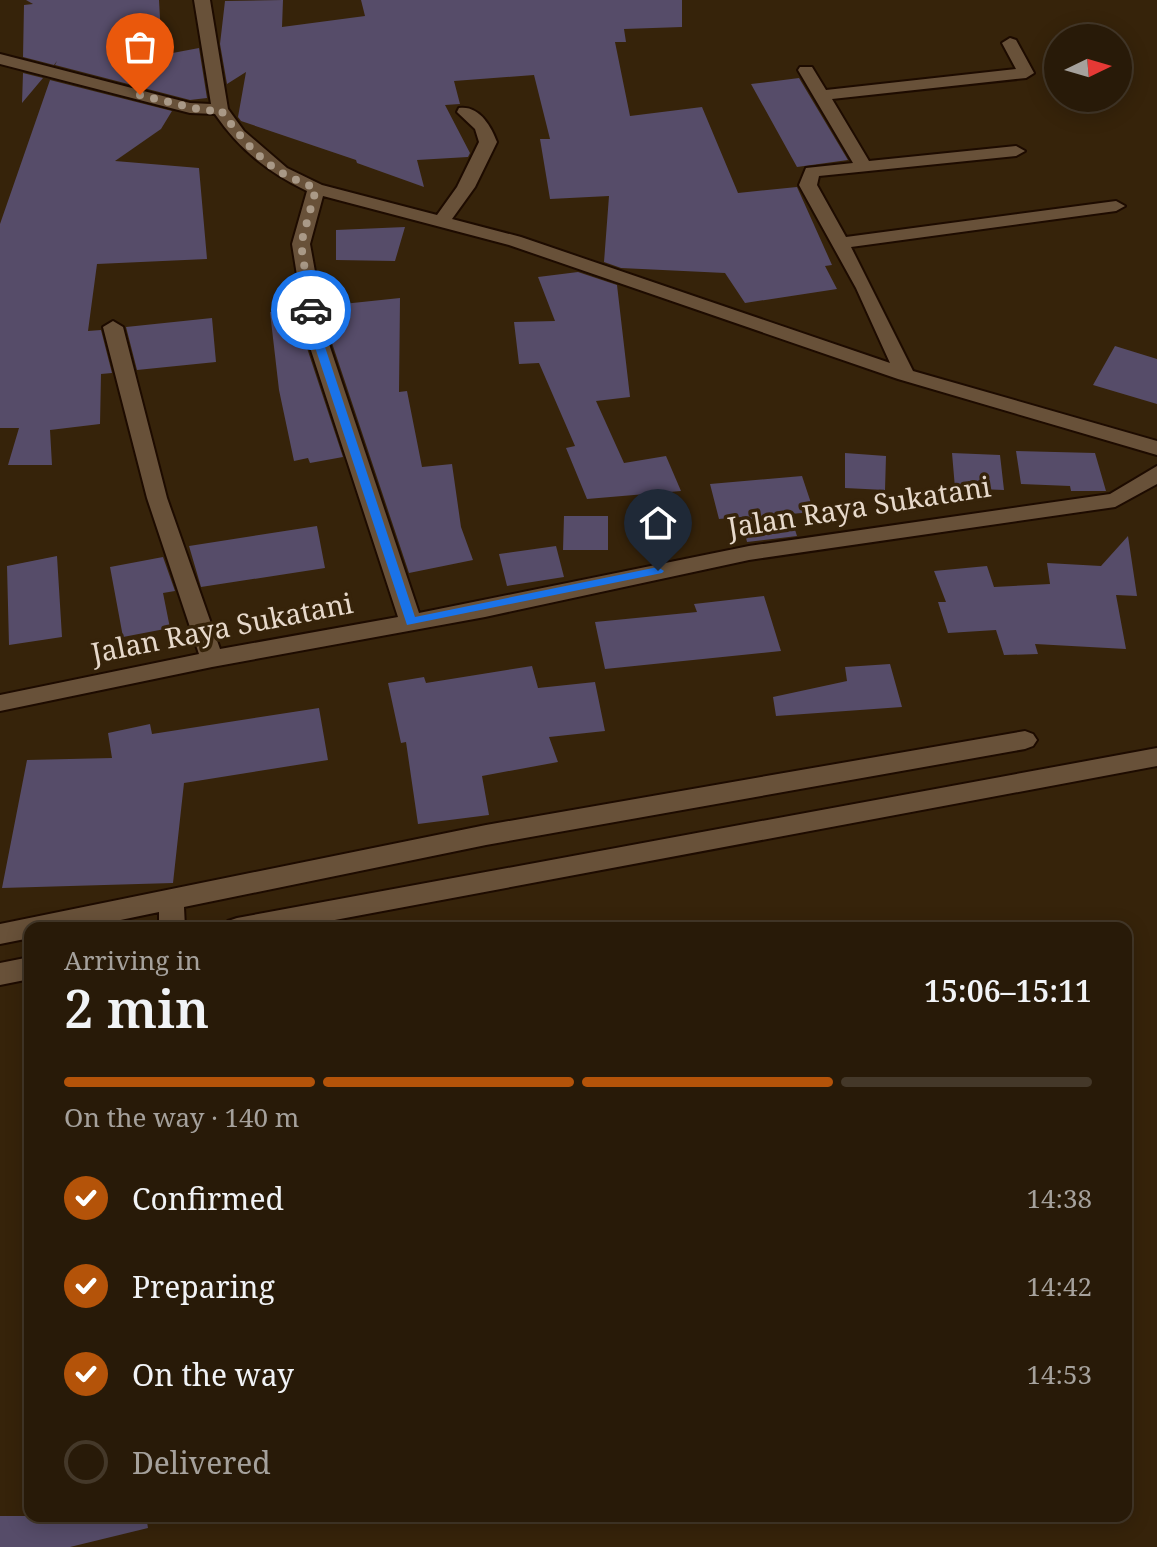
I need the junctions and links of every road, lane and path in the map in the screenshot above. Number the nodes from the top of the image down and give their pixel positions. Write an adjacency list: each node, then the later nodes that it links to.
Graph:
1 (202, 0): 6 (street)
2 (1010, 43): 5 (street)
3 (0, 59): 6 (street)
4 (806, 70): 5 (street)
5 (821, 95): 9 (street)
6 (220, 109): 10 (street)
7 (465, 112): 12 (street)
8 (1016, 151): 9 (street)
9 (864, 167): 13 (street)
10 (316, 189): 12 (street); 18 (street)
11 (1116, 206): 13 (street)
12 (441, 222): 15 (street)
13 (840, 243): 15 (street)
14 (113, 327): 19 (street)
15 (905, 375): 16 (street)
16 (1157, 448)
17 (1157, 473): 18 (street, Jalan Raya Sukatani)
18 (411, 622): 19 (street, Jalan Raya Sukatani)
19 (212, 659): 20 (street, Jalan Raya Sukatani)
20 (0, 703)
21 (1025, 740): 23 (street)
22 (1157, 757): 26 (street)
23 (171, 898): 24 (street); 25 (street)
24 (59, 922)
25 (172, 922)
26 (269, 922)
27 (24, 929): 28 (street)
28 (0, 934)
29 (24, 969): 30 (street)
30 (0, 974)

